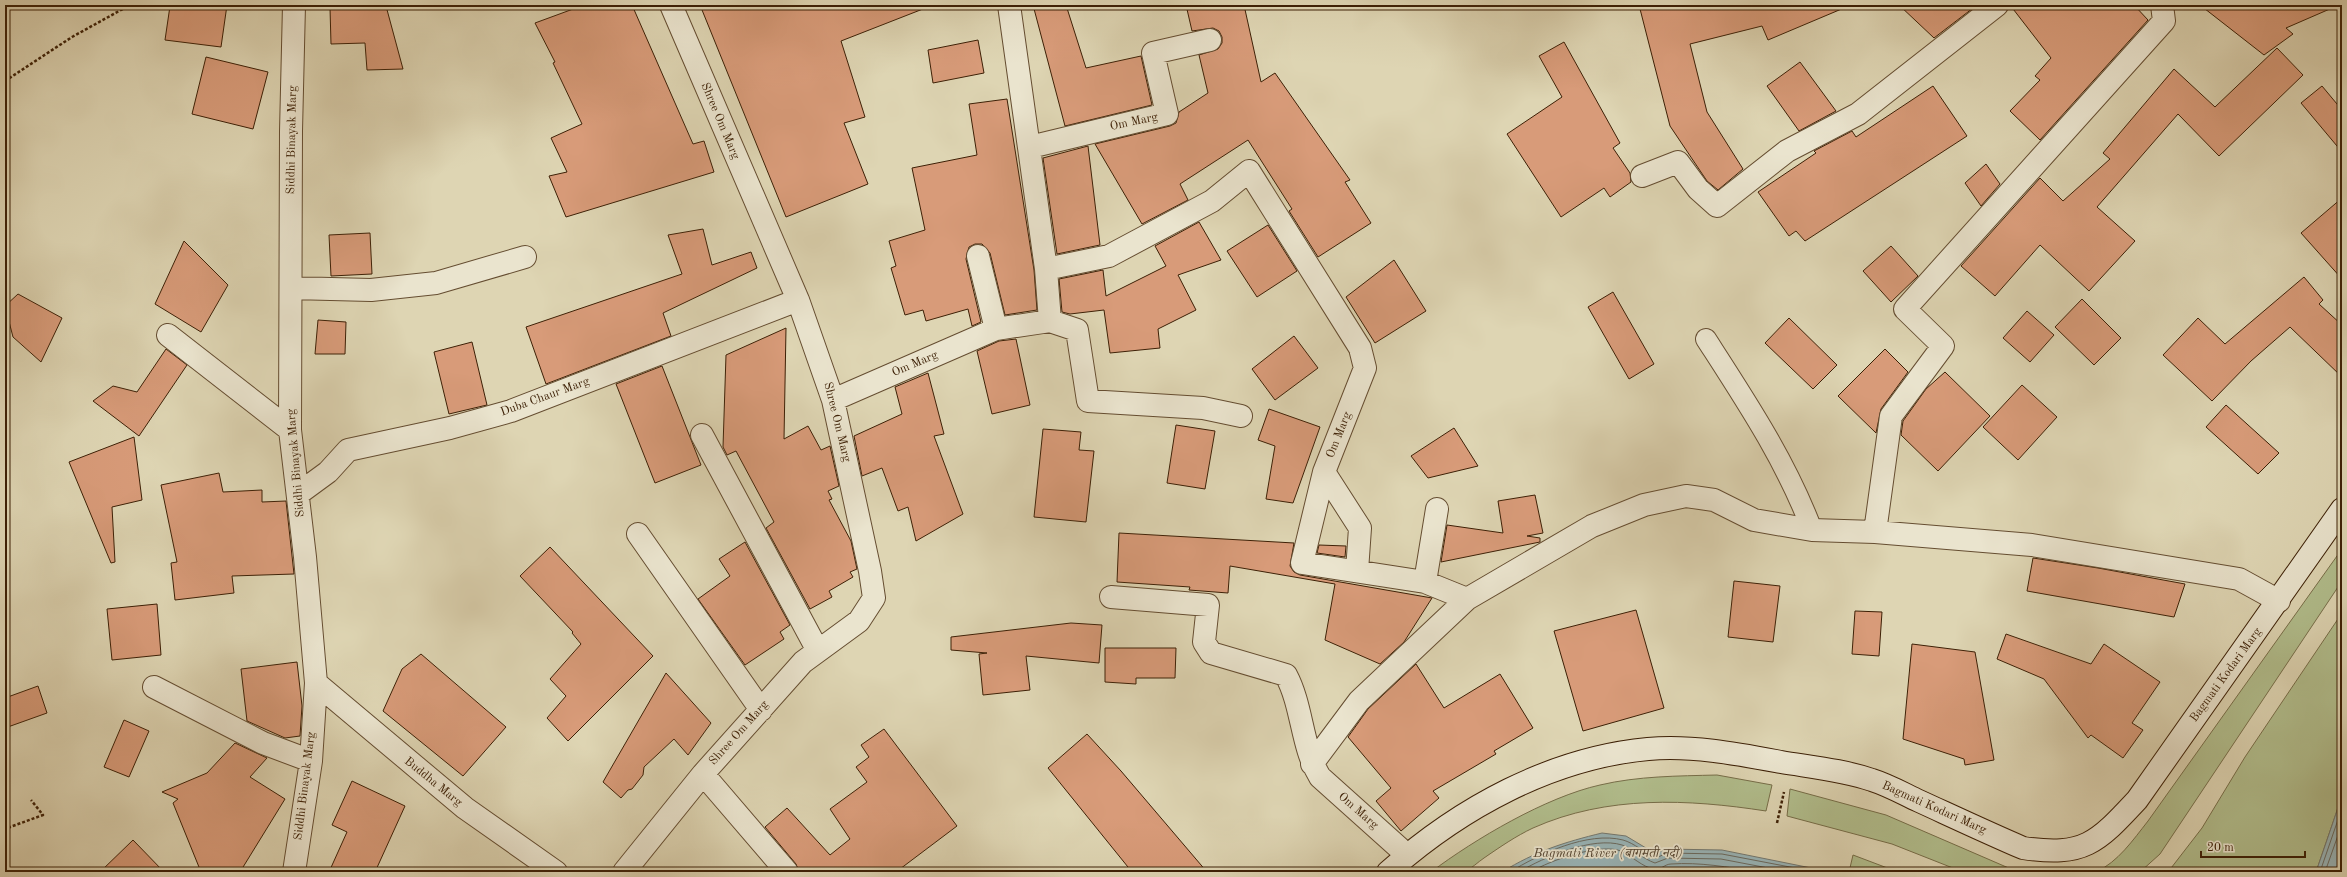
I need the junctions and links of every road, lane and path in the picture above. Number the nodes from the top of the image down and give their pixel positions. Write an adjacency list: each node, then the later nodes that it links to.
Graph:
1 (130, 5): 8 (path)
2 (294, 5): 14 (street, Siddhi Binayak Marg)
3 (671, 5): 15 (street, Shree Om Marg)
4 (1010, 5): 9 (street)
5 (1997, 5): 10 (street)
6 (2162, 5): 29 (street)
7 (1210, 40): 9 (street, Om Marg)
8 (5, 81)
9 (1030, 147): 13 (street)
10 (1642, 176)
11 (978, 256): 17 (street)
12 (525, 257): 14 (street)
13 (1046, 269): 16 (street); 24 (street, Om Marg)
14 (291, 288): 22 (street, Siddhi Binayak Marg)
15 (798, 300): 20 (street, Shree Om Marg); 25 (street, Duba Chaur Marg)
16 (1050, 321): 17 (street, Om Marg); 21 (street)
17 (996, 329): 20 (street, Om Marg)
18 (168, 335): 22 (street)
19 (1706, 339): 28 (lane)
20 (833, 400): 36 (street, Shree Om Marg)
21 (1241, 416)
22 (290, 430): 25 (street, Siddhi Binayak Marg)
23 (702, 435): 36 (street)
24 (1324, 472): 31 (street); 31 (street, Om Marg)
25 (298, 494): 37 (street, Siddhi Binayak Marg)
26 (2342, 509): 35 (street, Bagmati Kodari Marg)
27 (1437, 510): 32 (street)
28 (1812, 530): 29 (street); 34 (street)
29 (1875, 532): 35 (street)
30 (638, 534): 39 (street)
31 (1357, 571): 32 (street, Om Marg)
32 (1426, 582): 34 (street, Om Marg)
33 (1111, 597): 41 (street, Om Marg)
34 (1467, 599): 41 (street)
35 (2279, 601): 45 (street, Bagmati Kodari Marg)
36 (818, 651): 39 (street, Shree Om Marg)
37 (316, 683): 40 (street, Siddhi Binayak Marg); 47 (street, Buddha Marg)
38 (154, 687): 40 (street)
39 (761, 710): 42 (street, Shree Om Marg)
40 (311, 761): 46 (street, Siddhi Binayak Marg)
41 (1312, 764): 45 (street, Om Marg)
42 (703, 774): 48 (street, Shree Om Marg); 49 (street)
43 (31, 800): 44 (path)
44 (5, 832)
45 (1408, 855): 50 (street, Bagmati Kodari Marg)
46 (294, 872)
47 (556, 872)
48 (624, 872)
49 (787, 872)
50 (1388, 872)

